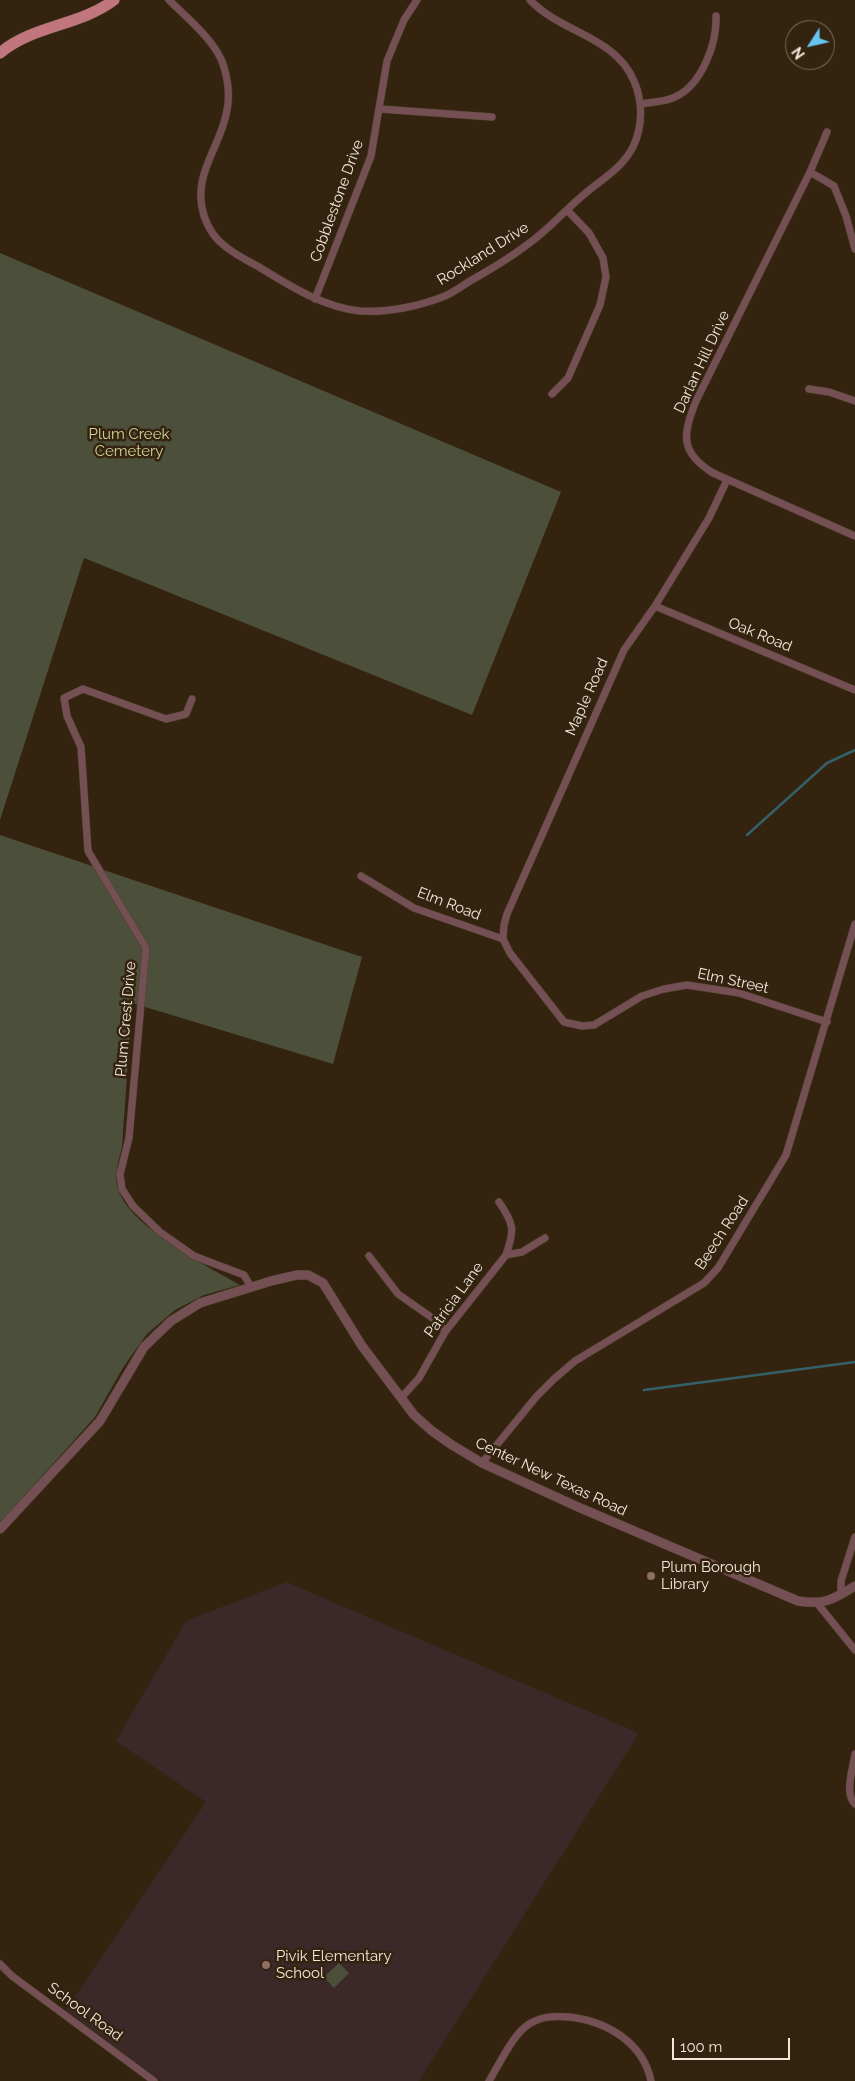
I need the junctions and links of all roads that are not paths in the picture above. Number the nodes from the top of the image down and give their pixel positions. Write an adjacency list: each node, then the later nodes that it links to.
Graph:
1 (114, 0): 6 (main road)
2 (170, 0): 14 (street, Rockland Drive)
3 (417, 0): 8 (street, Cobblestone Drive)
4 (530, 0): 7 (street, Rockland Drive)
5 (716, 16): 7 (street)
6 (0, 53)
7 (641, 104): 12 (street, Rockland Drive)
8 (380, 109): 9 (street); 14 (street, Cobblestone Drive)
9 (492, 117)
10 (827, 132): 11 (street, Darlan Hill Drive)
11 (810, 172): 13 (street); 18 (street, Darlan Hill Drive)
12 (567, 210): 14 (street, Rockland Drive); 16 (street)
13 (855, 249)
14 (315, 299)
15 (809, 390): 17 (street)
16 (552, 394)
17 (855, 401)
18 (727, 480): 19 (street, Darlan Hill Drive); 20 (street, Maple Road)
19 (855, 536)
20 (655, 606): 21 (street, Oak Road); 25 (street, Maple Road)
21 (855, 690)
22 (192, 699): 31 (street, Plum Crest Drive)
23 (361, 876): 25 (street, Elm Road)
24 (855, 924): 26 (street, Beech Road)
25 (503, 939): 26 (street, Elm Street)
26 (827, 1022): 34 (street, Beech Road)
27 (499, 1202): 29 (street)
28 (545, 1238): 29 (street)
29 (506, 1255): 32 (street, Patricia Lane)
30 (369, 1256): 32 (street)
31 (251, 1287): 33 (street, Center New Texas Road); 35 (street, Center New Texas Road)
32 (445, 1332): 33 (street, Patricia Lane)
33 (401, 1398): 34 (street, Center New Texas Road)
34 (482, 1463): 39 (street, Center New Texas Road)
35 (0, 1529)
36 (855, 1537): 38 (street)
37 (855, 1586): 38 (street, Center New Texas Road)
38 (841, 1595): 39 (street, Center New Texas Road)
39 (817, 1603): 40 (street)
40 (855, 1650)
41 (855, 1754): 42 (street)
42 (853, 1803)
43 (0, 1964): 44 (street, School Road)
44 (154, 2081)
45 (490, 2081): 46 (street)
46 (651, 2081)

